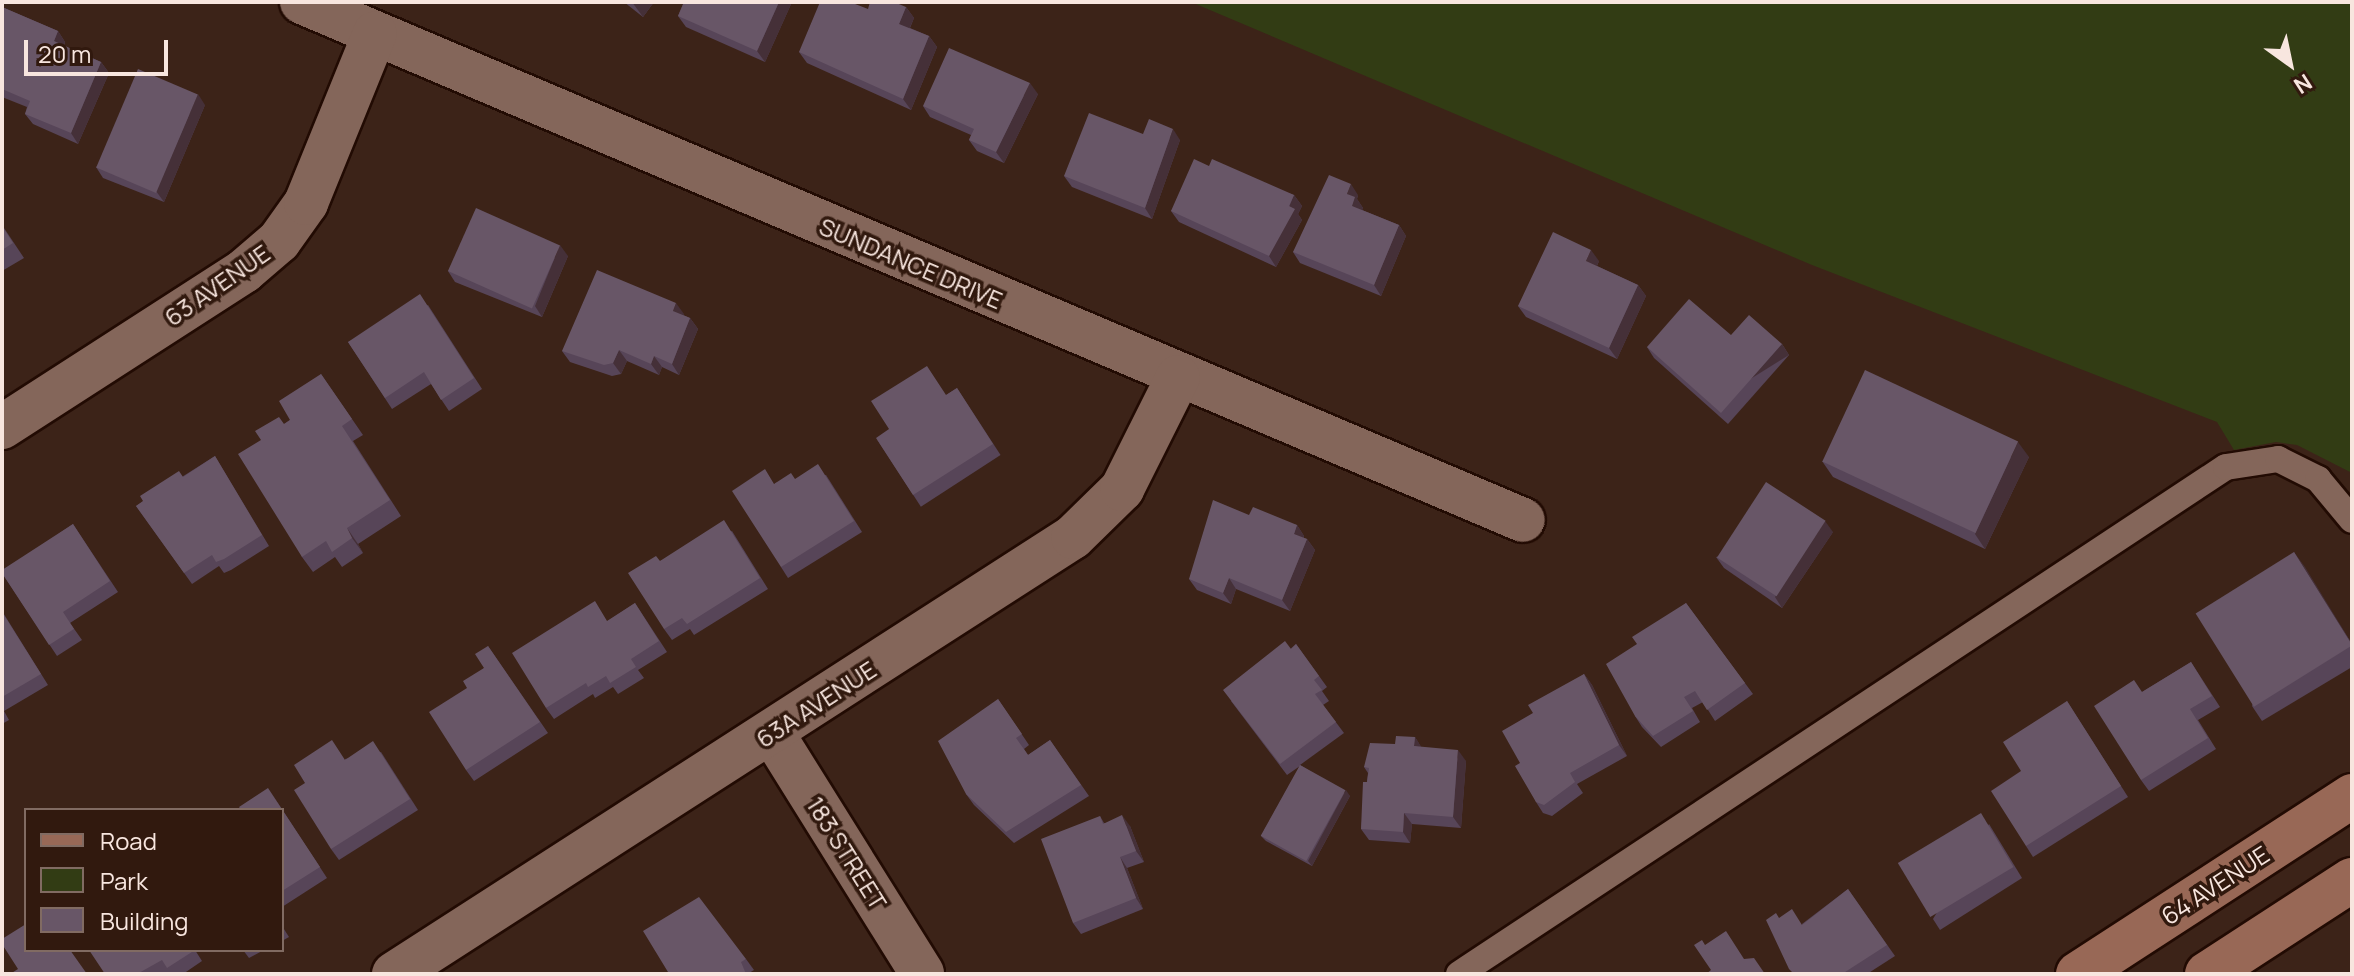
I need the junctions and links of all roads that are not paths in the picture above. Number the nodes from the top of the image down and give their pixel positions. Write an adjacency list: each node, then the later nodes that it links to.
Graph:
1 (302, 2): 2 (street, SUNDANCE DRIVE)
2 (375, 33): 3 (street, SUNDANCE DRIVE); 4 (street, 63 AVENUE)
3 (1178, 377): 5 (street, SUNDANCE DRIVE); 7 (street, 63A AVENUE)
4 (2, 427)
5 (1523, 520)
6 (2352, 520): 12 (lane)
7 (772, 733): 10 (street, 183 STREET); 11 (street, 63A AVENUE)
8 (2352, 796): 13 (main road, 64 AVENUE)
9 (2352, 880): 14 (main road)
10 (922, 973)
11 (394, 974)
12 (1459, 974)
13 (2078, 974)
14 (2207, 974)

